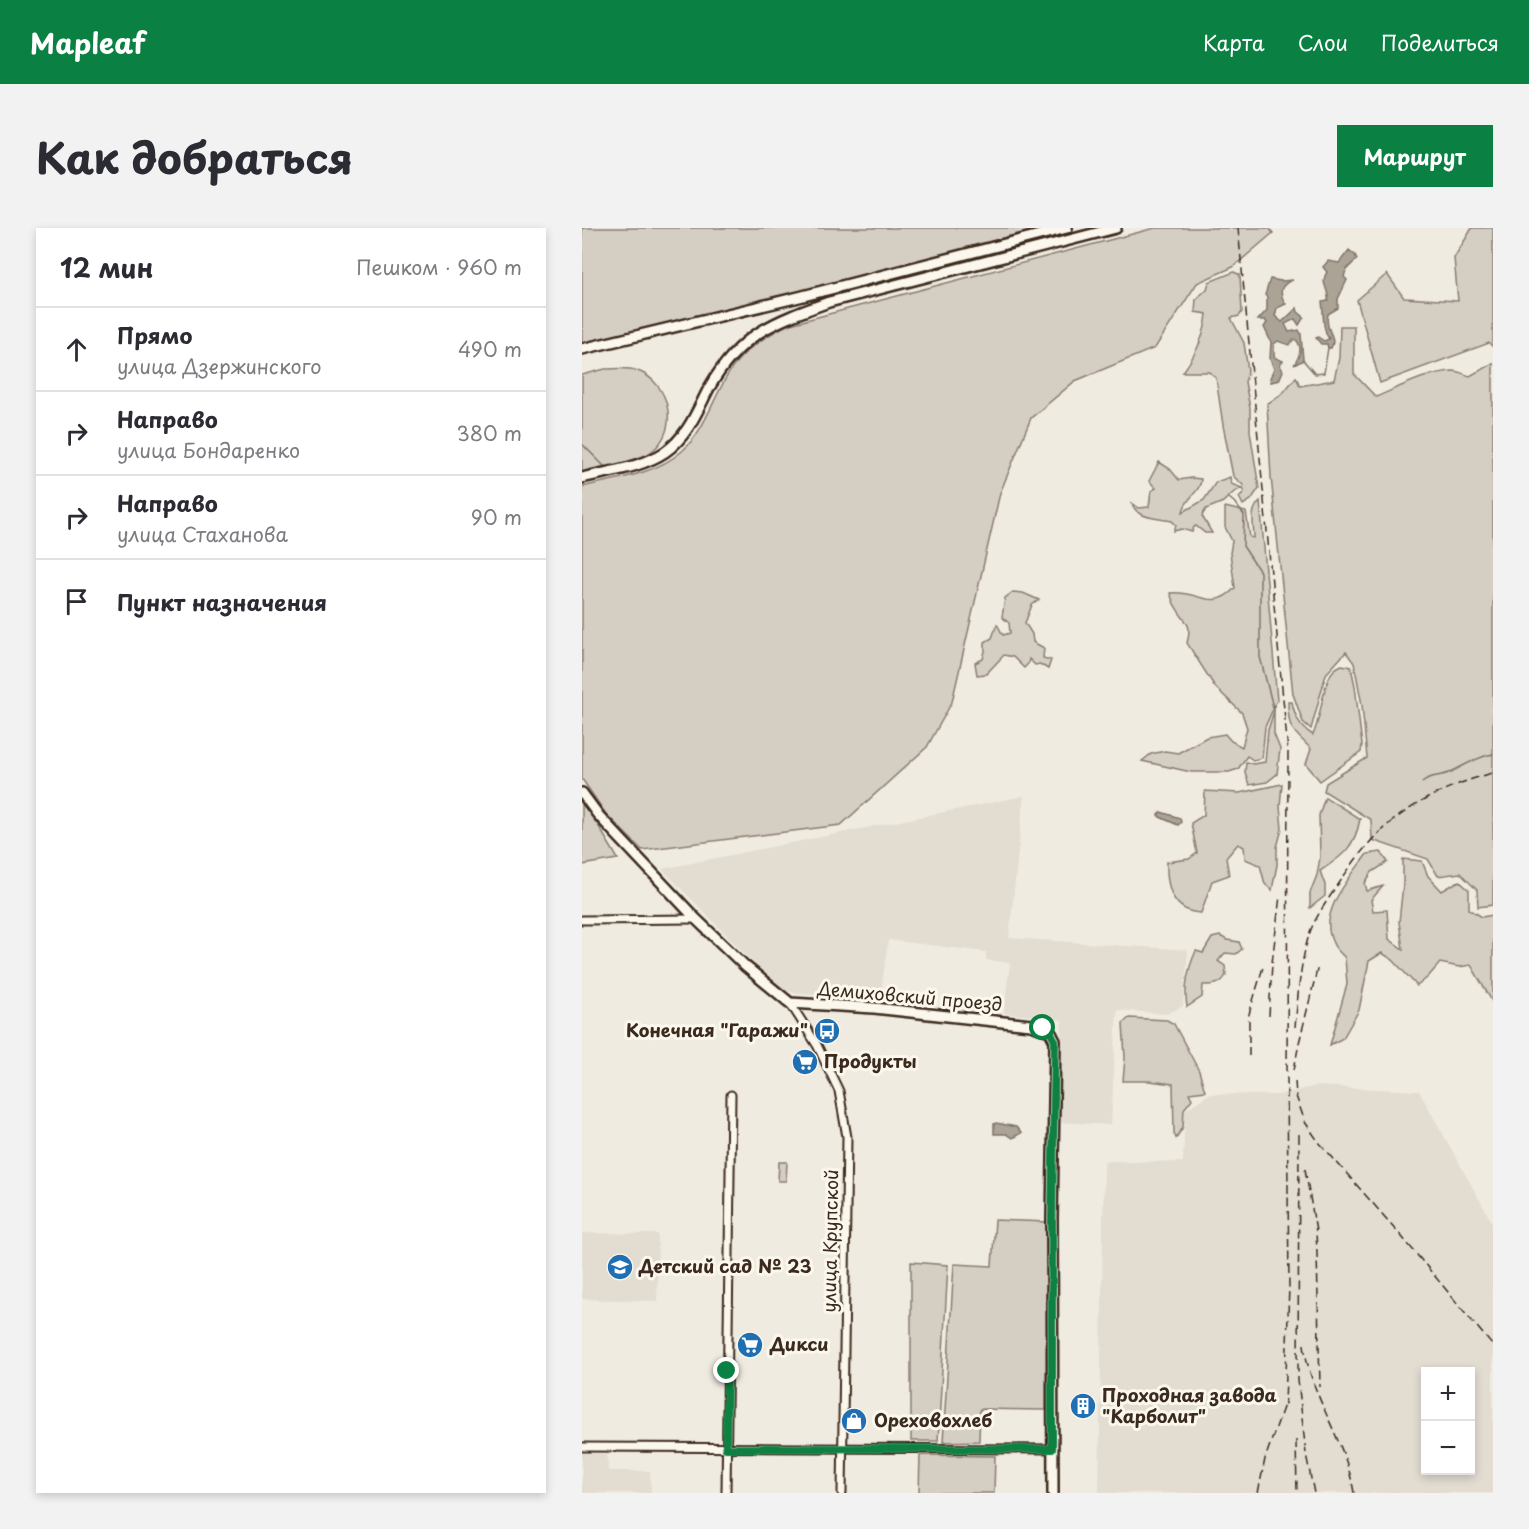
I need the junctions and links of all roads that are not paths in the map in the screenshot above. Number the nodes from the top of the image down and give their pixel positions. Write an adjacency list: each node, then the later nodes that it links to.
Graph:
1 (1067, 228): 3 (main road)
2 (1116, 228): 4 (main road)
3 (582, 349)
4 (582, 478)
5 (582, 793): 6 (main road)
6 (696, 919): 7 (street); 8 (main road)
7 (582, 920)
8 (790, 1003): 12 (street, улица Крупской); 13 (main road, Демиховский проезд)
9 (731, 1095): 11 (street)
10 (582, 1447): 11 (street)
11 (726, 1448): 12 (street); 14 (street)
12 (843, 1448): 13 (street); 15 (street, улица Крупской)
13 (1052, 1449): 16 (main road)
14 (726, 1493)
15 (842, 1493)
16 (1053, 1493)

